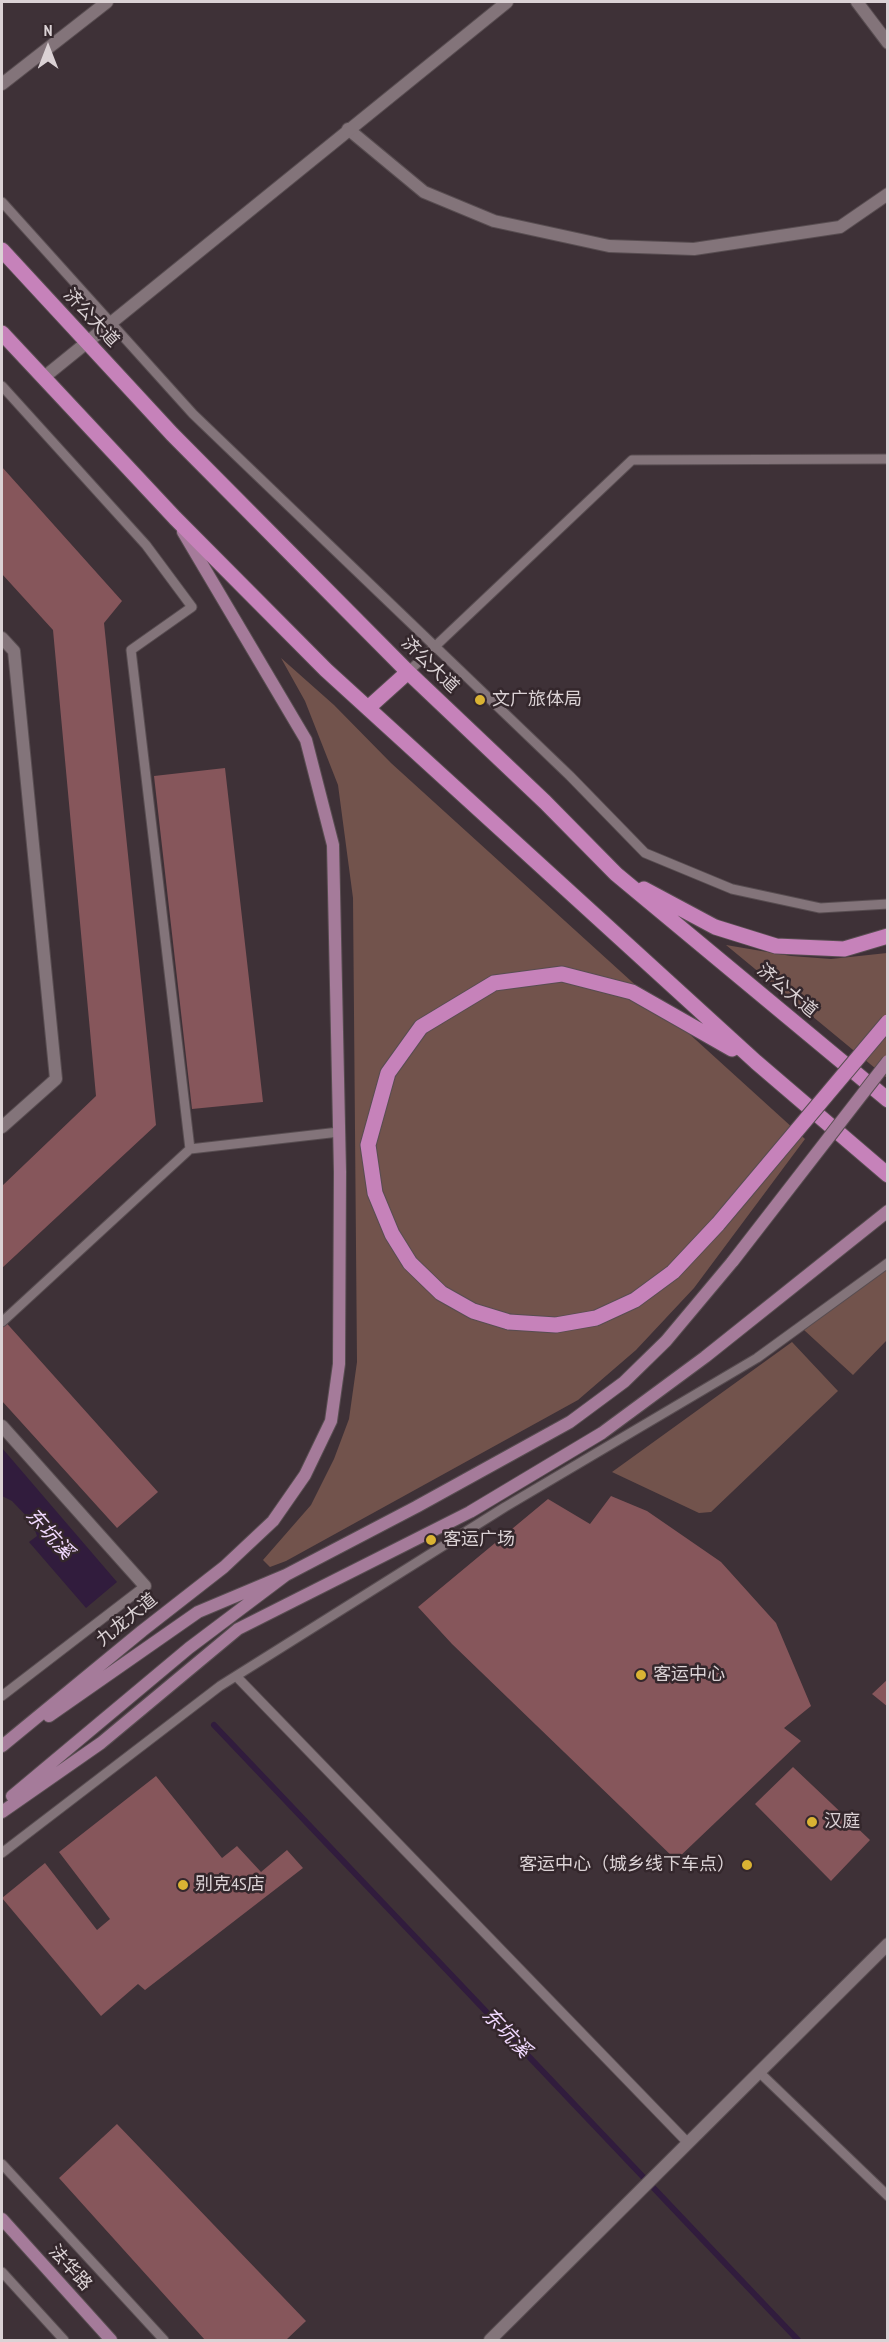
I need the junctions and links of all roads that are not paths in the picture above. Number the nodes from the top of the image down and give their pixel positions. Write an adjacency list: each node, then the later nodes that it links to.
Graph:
1 (107, 2): 5 (street)
2 (507, 2): 6 (street)
3 (857, 2): 4 (street)
4 (888, 43)
5 (2, 84)
6 (348, 129): 7 (street); 10 (street)
7 (888, 194)
8 (2, 202): 10 (lane)
9 (2, 250): 12 (main road, 济公大道)
10 (109, 323): 12 (street); 18 (lane)
11 (2, 333): 13 (main road)
12 (87, 342): 13 (street); 19 (main road, 济公大道)
13 (43, 378): 16 (main road)
14 (2, 386): 30 (lane)
15 (888, 459): 18 (lane)
16 (175, 518): 20 (main road); 29 (main road, 九龙大道)
17 (2, 638): 28 (street)
18 (433, 647): 19 (lane); 22 (lane)
19 (408, 672): 20 (main road); 21 (main road, 济公大道)
20 (368, 708): 26 (main road)
21 (616, 874): 23 (main road); 27 (main road, 济公大道)
22 (888, 904)
23 (888, 936)
24 (888, 1022): 26 (main road, bridge)
25 (888, 1061): 36 (main road, bridge)
26 (756, 1062): 31 (main road)
27 (888, 1100)
28 (2, 1127)
29 (339, 1132): 30 (lane); 40 (main road, 九龙大道)
30 (190, 1149): 34 (lane)
31 (888, 1175)
32 (888, 1211): 42 (main road)
33 (888, 1263): 38 (lane)
34 (2, 1322)
35 (2, 1426): 37 (street)
36 (286, 1575): 40 (main road); 41 (main road)
37 (145, 1586): 39 (lane)
38 (236, 1676): 43 (lane); 46 (lane)
39 (2, 1696)
40 (2, 1748)
41 (2, 1805)
42 (2, 1812)
43 (2, 1853)
44 (888, 1944): 45 (street)
45 (759, 2072): 46 (street); 48 (lane)
46 (688, 2143): 54 (street)
47 (2, 2164): 53 (lane)
48 (888, 2196)
49 (2, 2219): 52 (main road, 法华路)
50 (2, 2272): 51 (lane)
51 (64, 2340)
52 (111, 2340)
53 (164, 2340)
54 (490, 2340)

